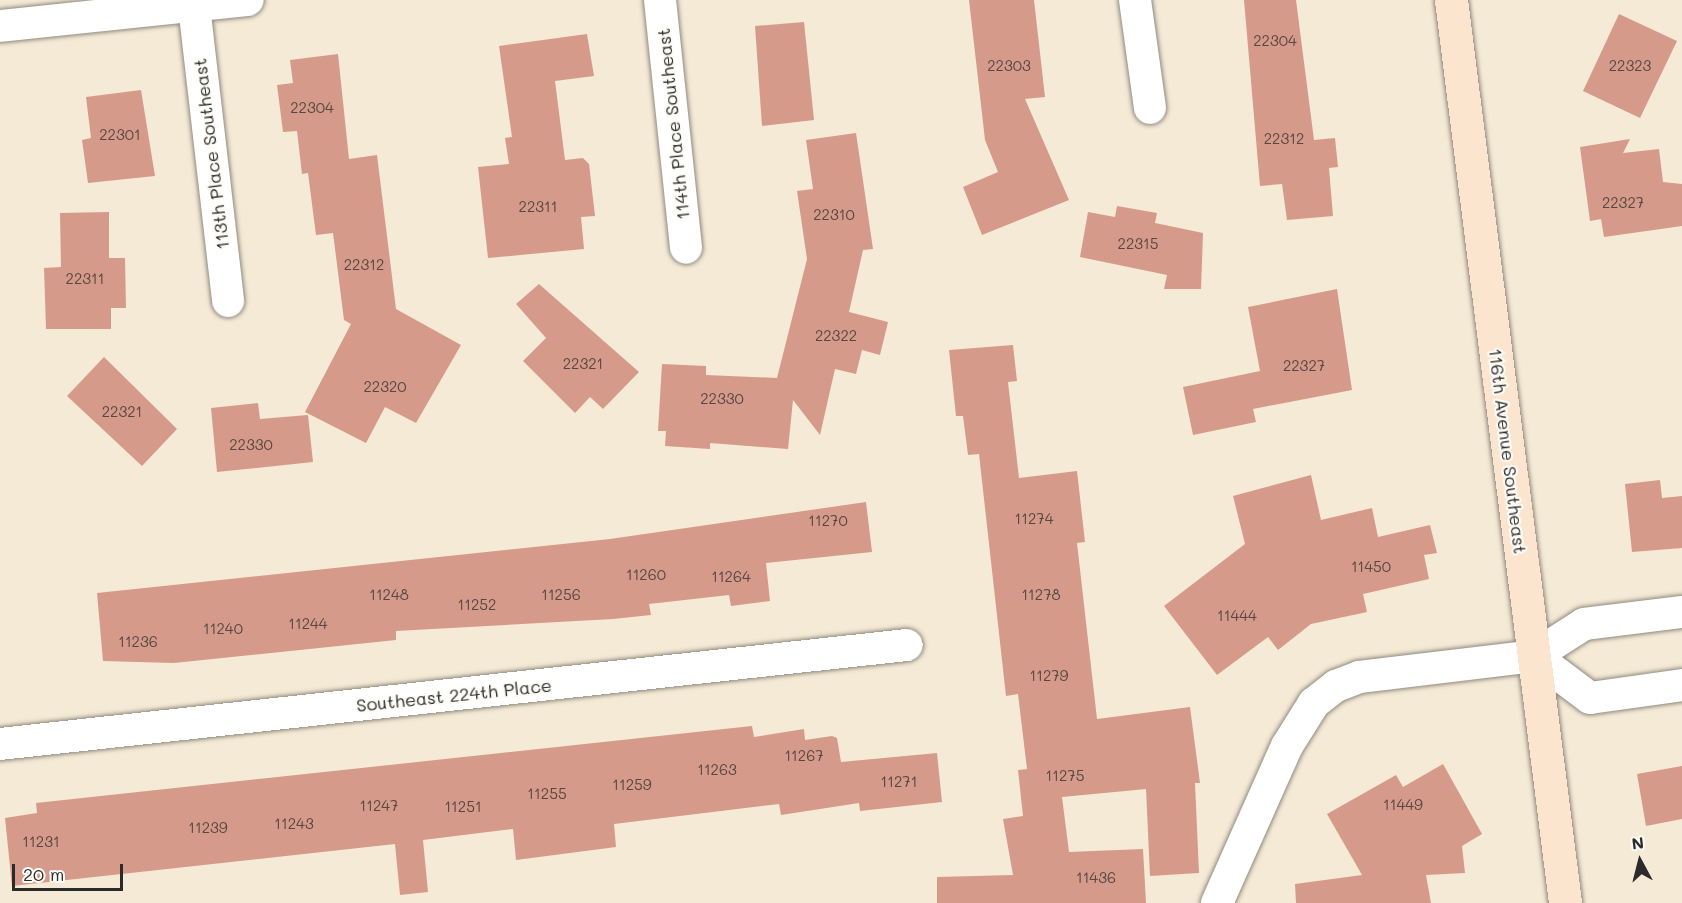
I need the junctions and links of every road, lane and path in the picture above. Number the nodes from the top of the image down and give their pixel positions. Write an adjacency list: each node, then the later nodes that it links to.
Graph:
1 (248, 0): 5 (street)
2 (660, 0): 8 (street, 114th Place Southeast)
3 (1135, 0): 7 (street)
4 (1451, 0): 12 (main road, 116th Avenue Southeast)
5 (194, 6): 6 (street); 9 (street, 113th Place Southeast)
6 (0, 26)
7 (1150, 108)
8 (686, 248)
9 (228, 301)
10 (1682, 612): 12 (street)
11 (907, 645): 14 (street, Southeast 224th Place)
12 (1534, 656): 13 (street); 15 (street); 16 (main road, 116th Avenue Southeast)
13 (1682, 685)
14 (0, 744)
15 (1216, 903)
16 (1565, 903)

